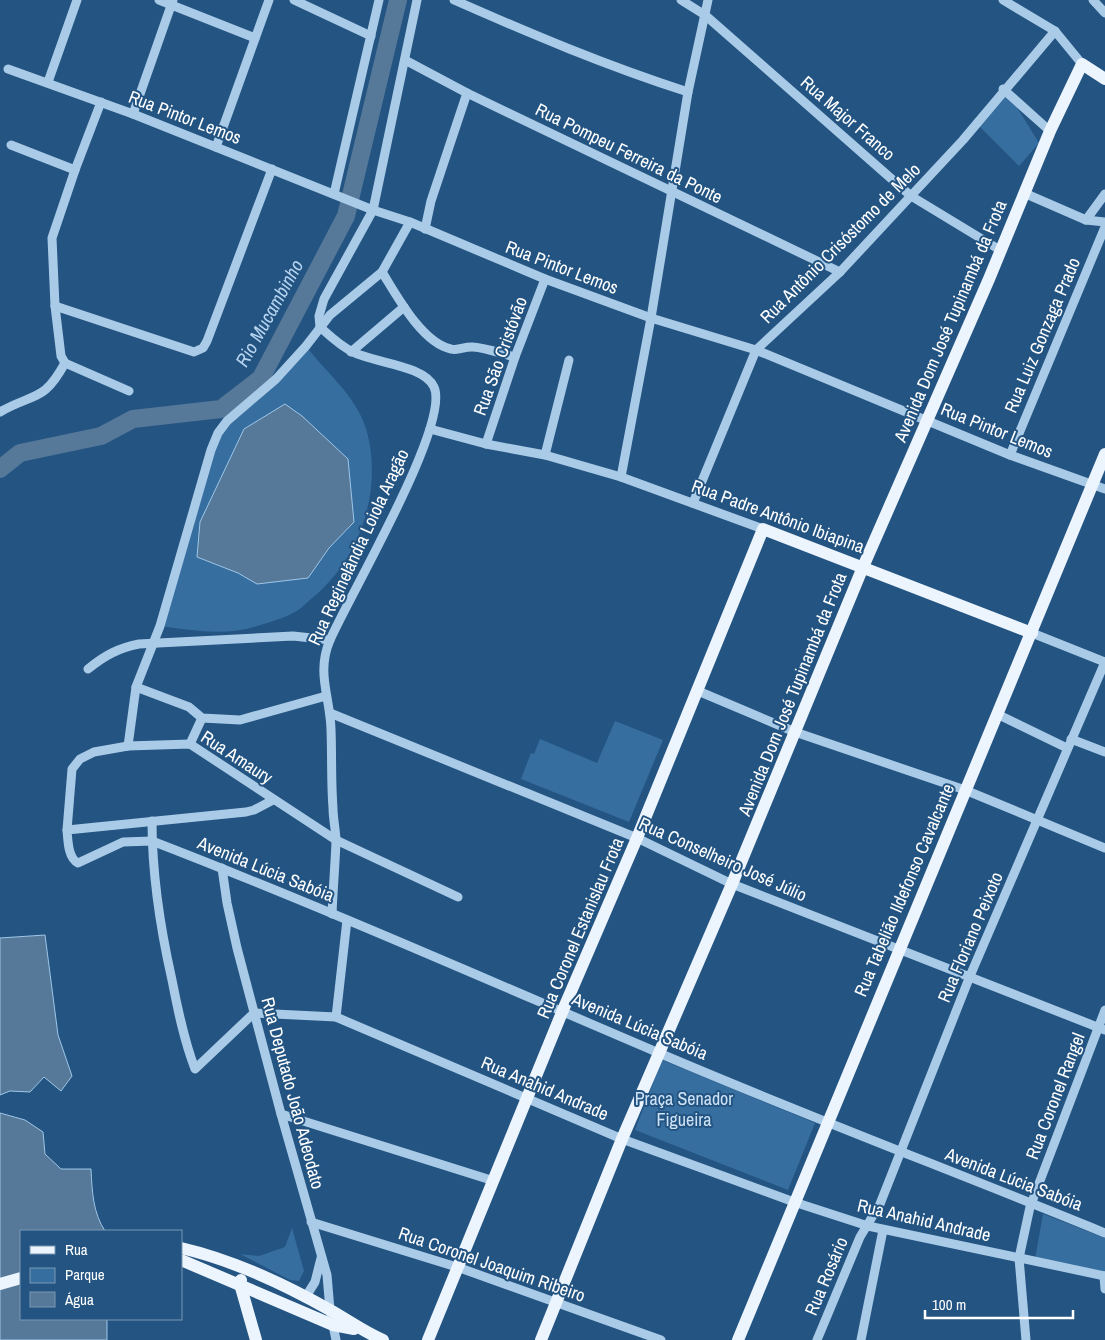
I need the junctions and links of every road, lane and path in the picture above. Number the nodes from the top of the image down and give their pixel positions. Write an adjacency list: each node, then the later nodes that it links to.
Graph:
1 (77, 0): 22 (street)
2 (159, 0): 12 (street)
3 (269, 0): 17 (street)
4 (294, 0): 16 (street)
5 (379, 0): 16 (street)
6 (417, 0): 18 (street)
7 (454, 0): 24 (street)
8 (681, 0): 14 (street, Rua Major Franco)
9 (708, 0): 14 (street)
10 (1002, 0): 15 (street)
11 (1093, 0): 13 (street)
12 (172, 2): 17 (street); 27 (street)
13 (1105, 12)
14 (705, 15): 24 (street); 37 (street, Rua Major Franco)
15 (1054, 31): 19 (street); 23 (street, Rua Antônio Crisóstomo de Melo)
16 (371, 36): 36 (street)
17 (255, 38): 30 (street)
18 (405, 60): 25 (street, Rua Pompeu Ferreira da Ponte); 38 (street)
19 (1082, 64): 21 (main road); 28 (main road, Avenida Dom José Tupinambá da Frota)
20 (8, 69): 22 (street, Rua Pintor Lemos)
21 (1105, 79)
22 (48, 82): 26 (street, Rua Pintor Lemos)
23 (1003, 89): 28 (street); 37 (street, Rua Antônio Crisóstomo de Melo)
24 (688, 92): 33 (street)
25 (466, 93): 33 (street, Rua Pompeu Ferreira da Ponte); 43 (street)
26 (101, 102): 27 (street, Rua Pintor Lemos); 31 (street)
27 (134, 114): 30 (street, Rua Pintor Lemos)
28 (1050, 131): 34 (main road, Avenida Dom José Tupinambá da Frota)
29 (11, 145): 31 (street)
30 (216, 147): 32 (street, Rua Pintor Lemos)
31 (75, 170): 48 (street)
32 (272, 170): 36 (street, Rua Pintor Lemos); 48 (street)
33 (672, 191): 46 (street, Rua Pompeu Ferreira da Ponte); 50 (street)
34 (1024, 193): 39 (street); 44 (main road, Avenida Dom José Tupinambá da Frota)
35 (1105, 194): 39 (street)
36 (336, 195): 38 (street, Rua Pintor Lemos)
37 (911, 196): 44 (street, Rua Major Franco); 46 (street, Rua Antônio Crisóstomo de Melo)
38 (373, 210): 40 (street, Rua Pintor Lemos); 51 (street)
39 (1086, 220): 41 (street)
40 (410, 222): 43 (street, Rua Pintor Lemos); 45 (street)
41 (1105, 222)
42 (1105, 227): 63 (street, Rua Luiz Gonzaga Prado)
43 (425, 229): 47 (street, Rua Pintor Lemos)
44 (1000, 250): 59 (main road, Avenida Dom José Tupinambá da Frota)
45 (382, 272): 49 (street); 51 (street)
46 (840, 272): 52 (street, Rua Antônio Crisóstomo de Melo)
47 (546, 279): 50 (street, Rua Pintor Lemos); 54 (street, Rua São Cristóvão)
48 (55, 306): 56 (street)
49 (404, 307): 53 (street); 54 (street)
50 (651, 318): 52 (street, Rua Pintor Lemos); 65 (street)
51 (320, 327): 53 (street, Rua Reginelândia Loiola Aragão); 73 (street)
52 (756, 350): 59 (street, Rua Pintor Lemos); 68 (street, Rua Antônio Crisóstomo de Melo)
53 (351, 352): 60 (street, Rua Reginelândia Loiola Aragão)
54 (515, 357): 61 (street, Rua São Cristóvão)
55 (569, 360): 64 (street)
56 (65, 363): 57 (street); 58 (street)
57 (130, 391)
58 (0, 412)
59 (928, 420): 63 (street, Rua Pintor Lemos); 70 (main road, Avenida Dom José Tupinambá da Frota)
60 (430, 429): 61 (street, Rua Padre Antônio Ibiapina); 72 (street, Rua Reginelândia Loiola Aragão)
61 (486, 444): 64 (street, Rua Padre Antônio Ibiapina)
62 (1105, 454): 66 (main road, Rua Tabelião Ildefonso Cavalcante)
63 (1010, 455): 66 (street, Rua Pintor Lemos)
64 (545, 456): 65 (street, Rua Padre Antônio Ibiapina)
65 (621, 477): 68 (street, Rua Padre Antônio Ibiapina)
66 (1093, 483): 67 (street, Rua Pintor Lemos); 71 (main road, Rua Tabelião Ildefonso Cavalcante)
67 (1105, 488)
68 (693, 503): 69 (street, Rua Padre Antônio Ibiapina)
69 (763, 529): 70 (main road, Rua Padre Antônio Ibiapina); 77 (main road, Rua Coronel Estanislau Frota)
70 (863, 567): 71 (main road, Rua Padre Antônio Ibiapina); 82 (main road, Avenida Dom José Tupinambá da Frota)
71 (1032, 633): 74 (street, Rua Padre Antônio Ibiapina); 80 (main road, Rua Tabelião Ildefonso Cavalcante)
72 (330, 640): 73 (street); 78 (street, Rua Reginelândia Loiola Aragão)
73 (153, 644): 75 (street); 76 (street)
74 (1105, 662): 83 (street, Rua Floriano Peixoto)
75 (88, 669)
76 (136, 687): 81 (street); 85 (street)
77 (698, 691): 82 (street); 93 (main road, Rua Coronel Estanislau Frota)
78 (326, 696): 79 (street, Rua Reginelândia Loiola Aragão); 81 (street)
79 (330, 714): 93 (street, Rua Conselheiro José Júlio); 94 (street, Rua Reginelândia Loiola Aragão)
80 (997, 714): 86 (street); 88 (main road, Rua Tabelião Ildefonso Cavalcante)
81 (202, 718): 84 (street)
82 (795, 732): 88 (street); 99 (main road, Avenida Dom José Tupinambá da Frota)
83 (1071, 739): 86 (street, Rua Floriano Peixoto); 87 (street)
84 (190, 744): 85 (street, Rua Amaury); 89 (street, Rua Amaury)
85 (128, 746): 92 (street, Rua Amaury)
86 (1067, 748): 90 (street, Rua Floriano Peixoto)
87 (1105, 752)
88 (965, 790): 90 (street); 103 (main road, Rua Tabelião Ildefonso Cavalcante)
89 (273, 800): 91 (street); 94 (street, Rua Amaury)
90 (1036, 820): 96 (street); 104 (street, Rua Floriano Peixoto)
91 (152, 821): 92 (street); 95 (street)
92 (68, 830): 97 (street, Rua Amaury)
93 (637, 838): 99 (street, Rua Conselheiro José Júlio); 105 (main road, Rua Coronel Estanislau Frota)
94 (336, 840): 100 (street, Rua Amaury); 101 (street, Rua Reginelândia Loiola Aragão)
95 (152, 841): 97 (street, Avenida Lúcia Sabóia); 98 (street, Avenida Lúcia Sabóia); 107 (street)
96 (1105, 848)
97 (78, 863)
98 (222, 868): 101 (street, Avenida Lúcia Sabóia); 107 (street, Rua Deputado João Adeodato)
99 (732, 884): 103 (street, Rua Conselheiro José Júlio); 110 (main road, Avenida Dom José Tupinambá da Frota)
100 (458, 897)
101 (332, 914): 102 (street, Avenida Lúcia Sabóia)
102 (348, 920): 105 (street, Avenida Lúcia Sabóia); 108 (street)
103 (899, 949): 104 (street, Rua Conselheiro José Júlio); 113 (main road, Rua Tabelião Ildefonso Cavalcante)
104 (970, 976): 109 (street, Rua Conselheiro José Júlio); 115 (street, Rua Floriano Peixoto)
105 (563, 1010): 110 (street, Avenida Lúcia Sabóia); 111 (main road, Rua Coronel Estanislau Frota)
106 (1105, 1010): 109 (street, Rua Coronel Rangel)
107 (254, 1013): 108 (street, Rua Anahid Andrade); 112 (street, Rua Deputado João Adeodato)
108 (336, 1017): 111 (street, Rua Anahid Andrade)
109 (1102, 1029): 118 (street, Rua Coronel Rangel)
110 (659, 1053): 113 (street, Avenida Lúcia Sabóia); 114 (main road, Avenida Dom José Tupinambá da Frota)
111 (526, 1098): 114 (street, Rua Anahid Andrade); 116 (main road, Rua Coronel Estanislau Frota)
112 (281, 1114): 116 (street); 119 (street, Rua Deputado João Adeodato)
113 (827, 1121): 115 (street, Avenida Lúcia Sabóia); 117 (main road, Rua Tabelião Ildefonso Cavalcante)
114 (622, 1139): 117 (street, Rua Anahid Andrade); 135 (main road, Avenida Dom José Tupinambá da Frota)
115 (901, 1153): 118 (street, Avenida Lúcia Sabóia); 120 (street, Rua Floriano Peixoto)
116 (494, 1181): 127 (main road, Rua Coronel Estanislau Frota)
117 (794, 1202): 120 (street, Rua Anahid Andrade); 145 (main road, Rua Tabelião Ildefonso Cavalcante)
118 (1032, 1203): 122 (street, Avenida Lúcia Sabóia); 125 (street, Rua Coronel Rangel)
119 (311, 1222): 124 (street, Rua Deputado João Adeodato); 127 (street, Rua Coronel Joaquim Ribeiro)
120 (868, 1226): 121 (street, Rua Anahid Andrade); 146 (street, Rua Rosário)
121 (883, 1230): 125 (street, Rua Anahid Andrade); 147 (street)
122 (1105, 1233)
123 (182, 1248): 128 (main road)
124 (321, 1258): 134 (street); 136 (street, Rua Deputado João Adeodato)
125 (1019, 1258): 129 (street, Rua Anahid Andrade); 148 (street, Rua Coronel Rangel)
126 (182, 1260): 132 (main road)
127 (460, 1268): 135 (street, Rua Coronel Joaquim Ribeiro); 142 (main road, Rua Coronel Estanislau Frota)
128 (247, 1270): 132 (main road); 134 (main road)
129 (1104, 1276): 133 (street)
130 (20, 1278): 131 (main road)
131 (0, 1284)
132 (240, 1284): 137 (main road); 139 (main road)
133 (1105, 1289)
134 (305, 1298): 136 (main road)
135 (556, 1304): 143 (main road, Avenida Dom José Tupinambá da Frota); 144 (street, Rua Coronel Joaquim Ribeiro)
136 (330, 1310): 137 (street, Rua Deputado João Adeodato); 138 (main road)
137 (332, 1325): 138 (main road); 140 (street, Rua Deputado João Adeodato)
138 (364, 1332): 141 (main road)
139 (256, 1340)
140 (336, 1340)
141 (383, 1340)
142 (428, 1340)
143 (541, 1340)
144 (661, 1340)
145 (738, 1340)
146 (817, 1340)
147 (861, 1340)
148 (1026, 1340)

